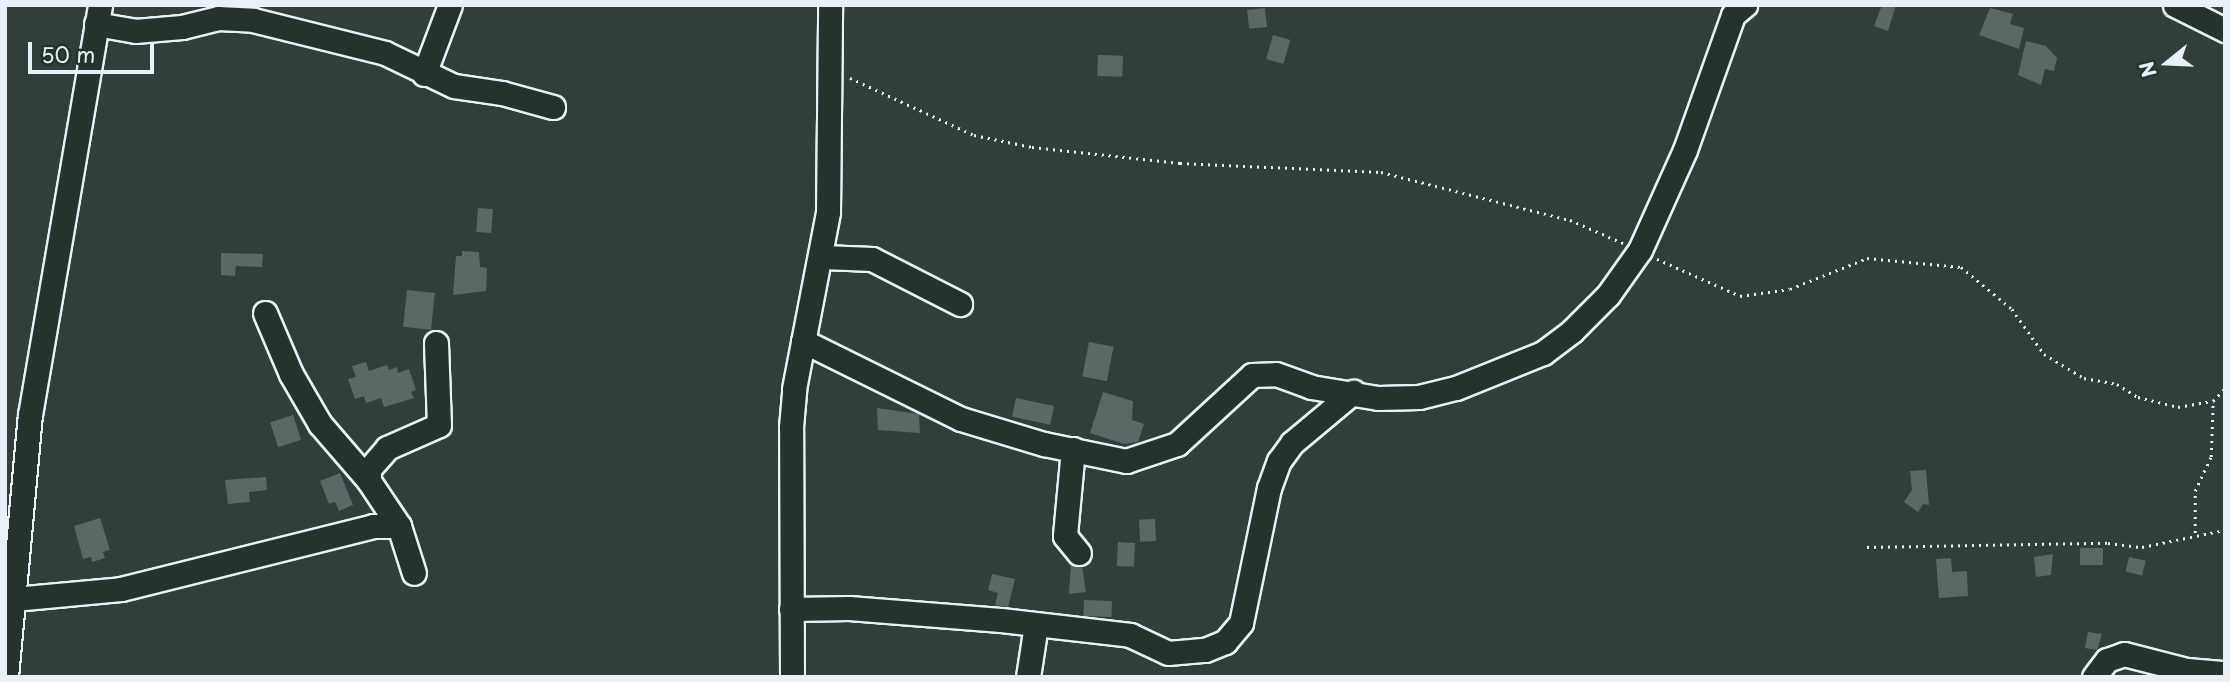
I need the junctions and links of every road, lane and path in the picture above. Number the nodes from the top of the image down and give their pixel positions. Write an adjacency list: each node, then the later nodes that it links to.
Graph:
1 (450, 5): 8 (street)
2 (830, 5): 7 (street)
3 (1745, 5): 10 (street)
4 (2175, 5): 6 (street)
5 (98, 15): 8 (street); 27 (street)
6 (2225, 30)
7 (828, 72): 10 (path); 11 (street)
8 (424, 74): 9 (street)
9 (552, 107)
10 (1640, 250): 17 (street); 18 (path)
11 (823, 257): 12 (street); 14 (street)
12 (960, 304)
13 (265, 313): 20 (street)
14 (803, 341): 19 (street); 28 (street)
15 (436, 343): 20 (street)
16 (2225, 388): 18 (path)
17 (1353, 392): 19 (street); 29 (street)
18 (2213, 401): 23 (path)
19 (1073, 449): 25 (street)
20 (369, 481): 21 (street)
21 (399, 526): 26 (street); 27 (street)
22 (2225, 530): 23 (path)
23 (2195, 533): 24 (path)
24 (1867, 547)
25 (1079, 553)
26 (414, 573)
27 (14, 599): 31 (street)
28 (791, 610): 29 (street); 32 (street)
29 (1036, 625): 33 (street)
30 (2225, 673): 34 (street)
31 (6, 677)
32 (792, 677)
33 (1028, 677)
34 (2094, 677)

